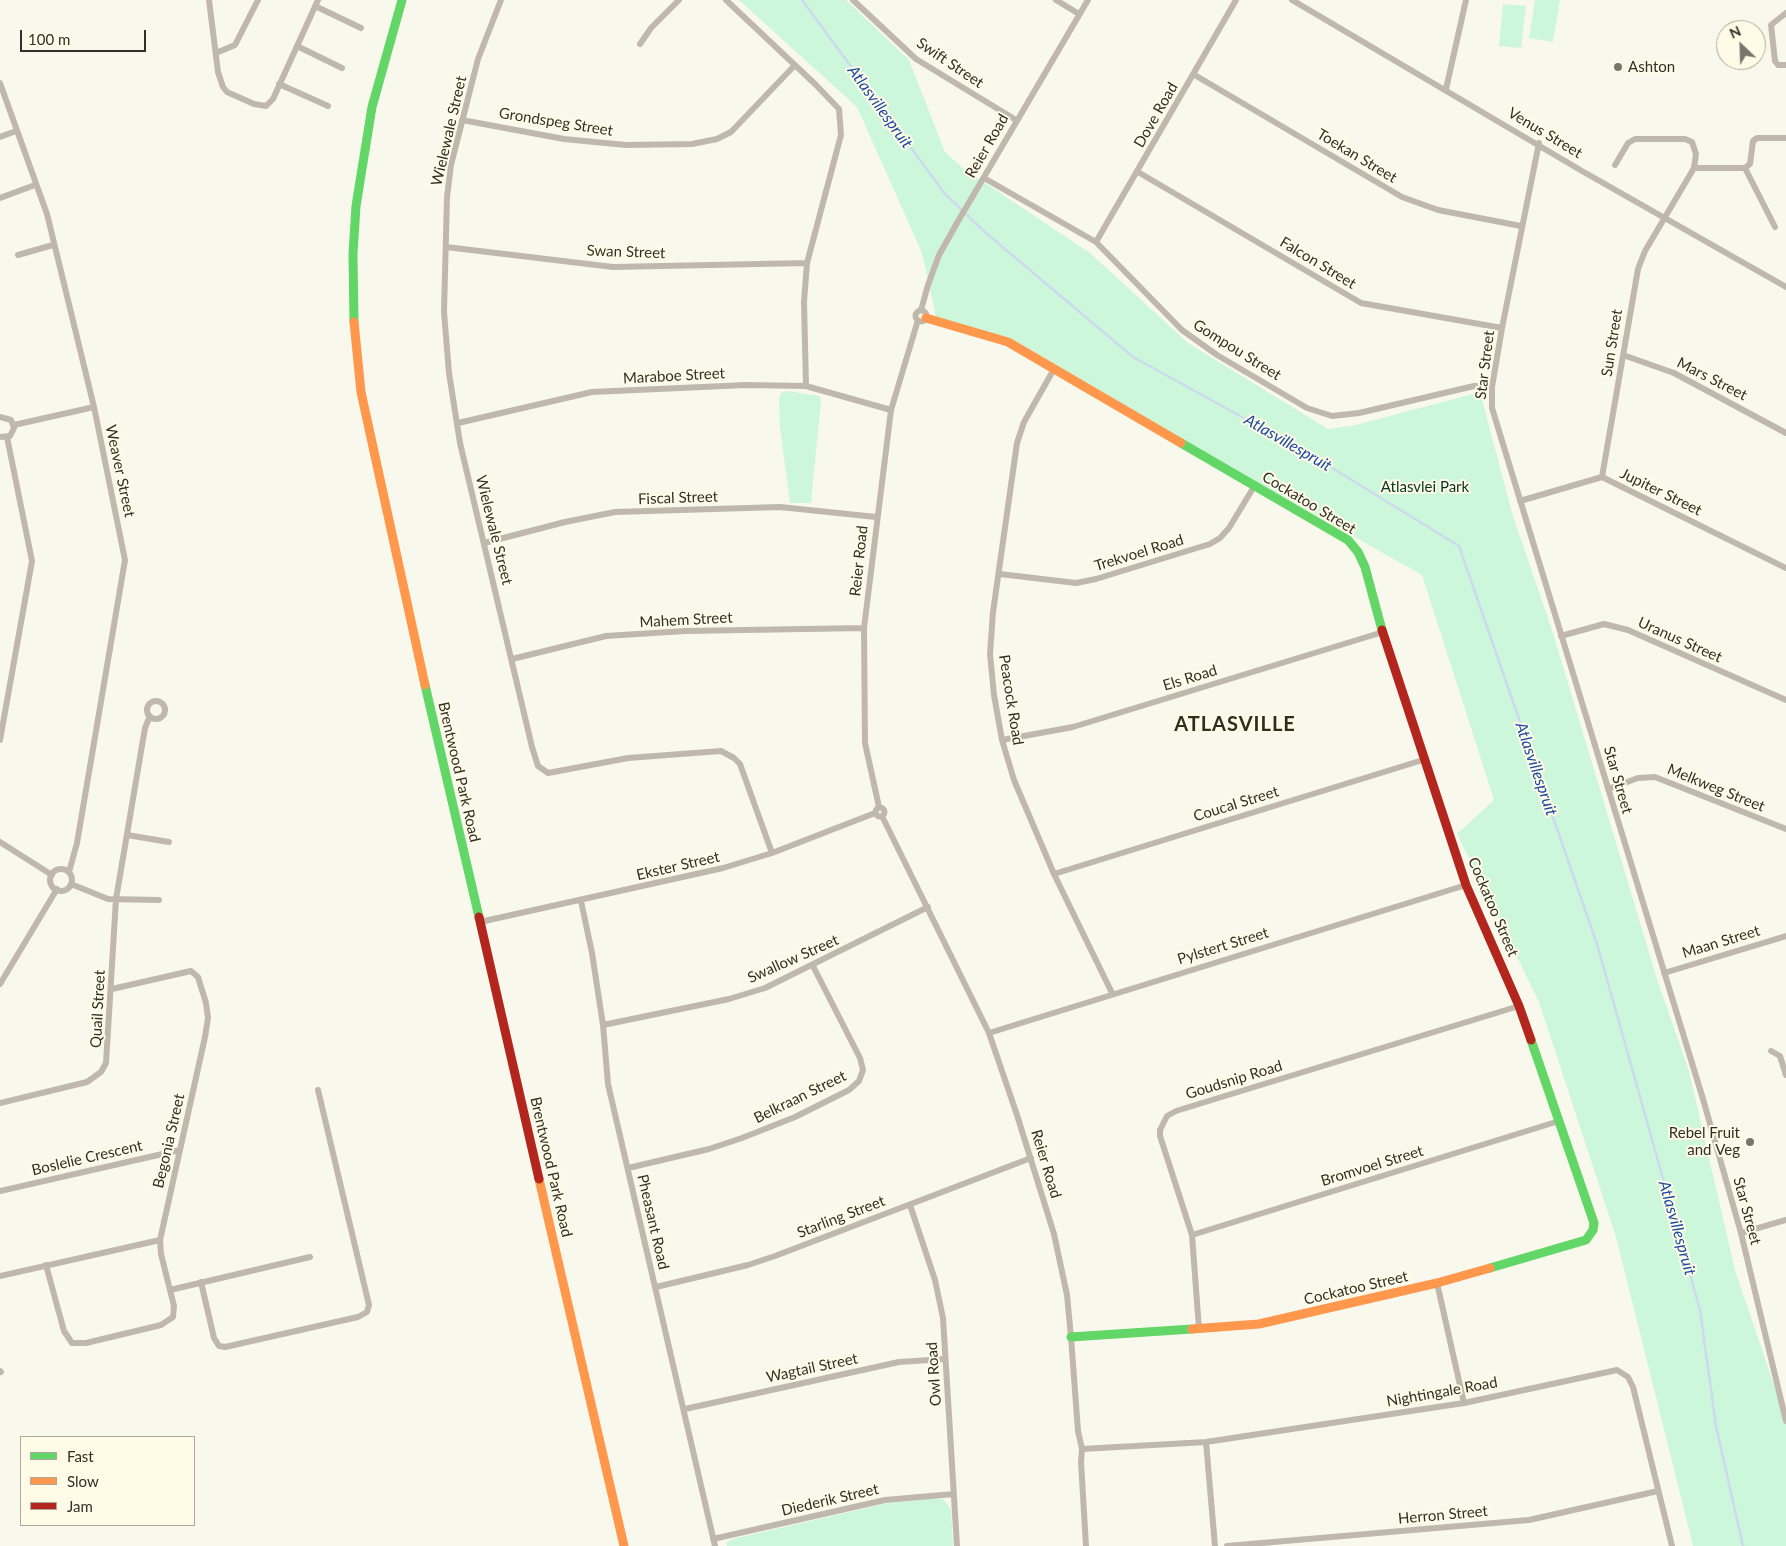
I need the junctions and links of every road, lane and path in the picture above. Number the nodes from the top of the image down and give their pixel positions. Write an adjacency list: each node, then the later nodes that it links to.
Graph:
1 (209, 0): 19 (street)
2 (258, 0): 19 (street)
3 (402, 0): 96 (street, Brentwood Park Road)
4 (501, 0): 28 (street, Wielewale Street)
5 (679, 0): 17 (street)
6 (726, 0): 20 (street)
7 (853, 0): 29 (street, Swift Street)
8 (1056, 0): 15 (street)
9 (1088, 0): 15 (street, Reier Road)
10 (1236, 0): 23 (street, Dove Road)
11 (1292, 0): 26 (street, Venus Street)
12 (1466, 0): 26 (street)
13 (316, 3): 16 (street); 18 (street)
14 (1786, 13): 21 (street)
15 (1079, 14): 29 (street, Reier Road)
16 (361, 28)
17 (640, 44)
18 (297, 46): 22 (street); 25 (street)
19 (216, 53): 25 (street)
20 (795, 65): 28 (street, Grondspeg Street); 48 (street)
21 (1786, 65)
22 (342, 68)
23 (1194, 74): 37 (street, Dove Road); 42 (street, Toekan Street)
24 (0, 83): 30 (street, Weaver Street)
25 (279, 84): 27 (street)
26 (1446, 89): 33 (street, Venus Street)
27 (328, 106)
28 (462, 120): 46 (street, Wielewale Street)
29 (1016, 120): 38 (street, Reier Road)
30 (16, 131): 31 (street); 39 (street, Weaver Street)
31 (0, 137)
32 (1786, 138): 36 (street)
33 (1538, 143): 41 (street, Venus Street); 42 (street, Star Street)
34 (1615, 165): 35 (street)
35 (1694, 168): 36 (street); 41 (street, Sun Street)
36 (1745, 168): 43 (street)
37 (1138, 172): 44 (street, Dove Road); 51 (street, Falcon Street)
38 (984, 178): 44 (street, Gompou Street); 50 (street, Reier Road)
39 (35, 185): 40 (street); 45 (street, Weaver Street)
40 (0, 198)
41 (1665, 218): 49 (street, Venus Street); 52 (street, Sun Street)
42 (1521, 226): 51 (street, Star Street)
43 (1775, 227)
44 (1096, 242): 55 (street, Gompou Street)
45 (53, 244): 47 (street); 56 (street, Weaver Street)
46 (446, 247): 48 (street, Swan Street); 59 (street, Wielewale Street)
47 (18, 255)
48 (807, 263): 54 (street)
49 (1786, 286)
50 (922, 316): 53 (street, Cockatoo Street); 57 (street, Reier Road)
51 (1502, 328): 55 (street, Star Street)
52 (1623, 355): 61 (street, Mars Street); 63 (street, Sun Street)
53 (1054, 370): 64 (street, Cockatoo Street); 69 (street, Peacock Road)
54 (806, 386): 57 (street, Maraboe Street); 59 (street, Maraboe Street)
55 (1492, 387): 65 (street, Star Street)
56 (94, 407): 60 (street); 86 (street, Weaver Street)
57 (891, 410): 66 (street, Reier Road)
58 (0, 418): 60 (street)
59 (458, 423): 67 (street, Wielewale Street)
60 (14, 425): 62 (street)
61 (1786, 432)
62 (4, 437): 76 (street)
63 (1602, 478): 65 (street, Jupiter Street); 68 (street, Jupiter Street)
64 (1254, 486): 69 (street, Trekvoel Road); 71 (street, Cockatoo Street)
65 (1520, 501): 72 (street, Star Street)
66 (876, 517): 67 (street, Fiscal Street); 70 (street, Reier Road)
67 (484, 543): 73 (street, Wielewale Street)
68 (1786, 568)
69 (1000, 574): 77 (street, Peacock Road)
70 (864, 628): 73 (street, Mahem Street); 80 (street, Reier Road)
71 (1383, 632): 77 (street, Els Road); 78 (street, Cockatoo Street)
72 (1561, 636): 74 (street, Uranus Street); 79 (street, Star Street)
73 (512, 659): 85 (street, Wielewale Street)
74 (1786, 700)
75 (150, 716): 82 (street, Quail Street)
76 (0, 740)
77 (1002, 740): 87 (street, Peacock Road)
78 (1426, 759): 87 (street, Coucal Street); 90 (street, Cockatoo Street)
79 (1608, 789): 81 (street, Melkweg Street); 99 (street, Star Street)
80 (879, 812): 85 (street, Ekster Street); 95 (street, Reier Road)
81 (1786, 829)
82 (127, 835): 84 (street); 92 (street, Quail Street)
83 (0, 842): 88 (street)
84 (169, 842)
85 (772, 853): 94 (street, Ekster Street)
86 (69, 872): 88 (street); 89 (street)
87 (1054, 874): 102 (street, Peacock Road)
88 (52, 875): 91 (street)
89 (71, 884): 91 (street); 92 (street)
90 (1466, 885): 102 (street, Pylstert Street); 103 (street, Cockatoo Street)
91 (57, 889): 100 (street)
92 (116, 899): 93 (street); 101 (street, Quail Street)
93 (159, 900)
94 (581, 901): 96 (street, Ekster Street); 104 (street, Pheasant Road)
95 (928, 907): 98 (street, Swallow Street); 105 (street, Reier Road)
96 (480, 922): 138 (street, Brentwood Park Road)
97 (1786, 936): 99 (street, Maan Street)
98 (814, 966): 104 (street, Swallow Street); 113 (street, Belkraan Street)
99 (1664, 973): 117 (street, Star Street)
100 (0, 984)
101 (112, 989): 109 (street, Quail Street); 111 (street, Begonia Street)
102 (1112, 993): 105 (street, Pylstert Street)
103 (1519, 1006): 110 (street, Cockatoo Street); 118 (street, Goudsnip Road)
104 (603, 1025): 113 (street, Pheasant Road)
105 (989, 1033): 112 (street, Reier Road)
106 (1772, 1051): 107 (street)
107 (1786, 1075)
108 (318, 1090): 123 (street)
109 (0, 1102)
110 (1559, 1121): 118 (street, Bromvoel Street); 124 (street, Cockatoo Street)
111 (180, 1150): 114 (street, Boslelie Crescent); 119 (street, Begonia Street)
112 (1031, 1158): 115 (street, Starling Street); 128 (street, Reier Road)
113 (628, 1168): 125 (street, Pheasant Road)
114 (0, 1191)
115 (910, 1205): 125 (street, Starling Street); 129 (street, Owl Road)
116 (1786, 1220): 117 (street)
117 (1741, 1233): 132 (street, Star Street)
118 (1192, 1236): 127 (street, Goudsnip Road)
119 (160, 1240): 121 (street); 126 (street)
120 (310, 1257): 123 (street)
121 (46, 1265): 122 (street); 126 (street)
122 (0, 1276)
123 (201, 1282): 126 (street)
124 (1437, 1283): 127 (street, Cockatoo Street); 130 (street)
125 (656, 1287): 131 (street, Pheasant Road)
126 (170, 1290)
127 (1199, 1329): 128 (street, Cockatoo Street)
128 (1071, 1337): 134 (street, Reier Road)
129 (945, 1359): 131 (street, Wagtail Street); 136 (street, Owl Road)
130 (1464, 1402): 133 (street, Nightingale Road); 135 (street, Nightingale Road)
131 (685, 1409): 137 (street, Pheasant Road)
132 (1786, 1421)
133 (1206, 1442): 134 (street, Nightingale Road); 141 (street)
134 (1082, 1449): 140 (street, Reier Road)
135 (1658, 1491): 142 (street, Herron Street); 143 (street, Nightingale Road)
136 (954, 1494): 137 (street, Diederik Street); 139 (street, Owl Road)
137 (714, 1542)
138 (624, 1546)
139 (957, 1546)
140 (1086, 1546)
141 (1214, 1546)
142 (1227, 1546)
143 (1672, 1546)

